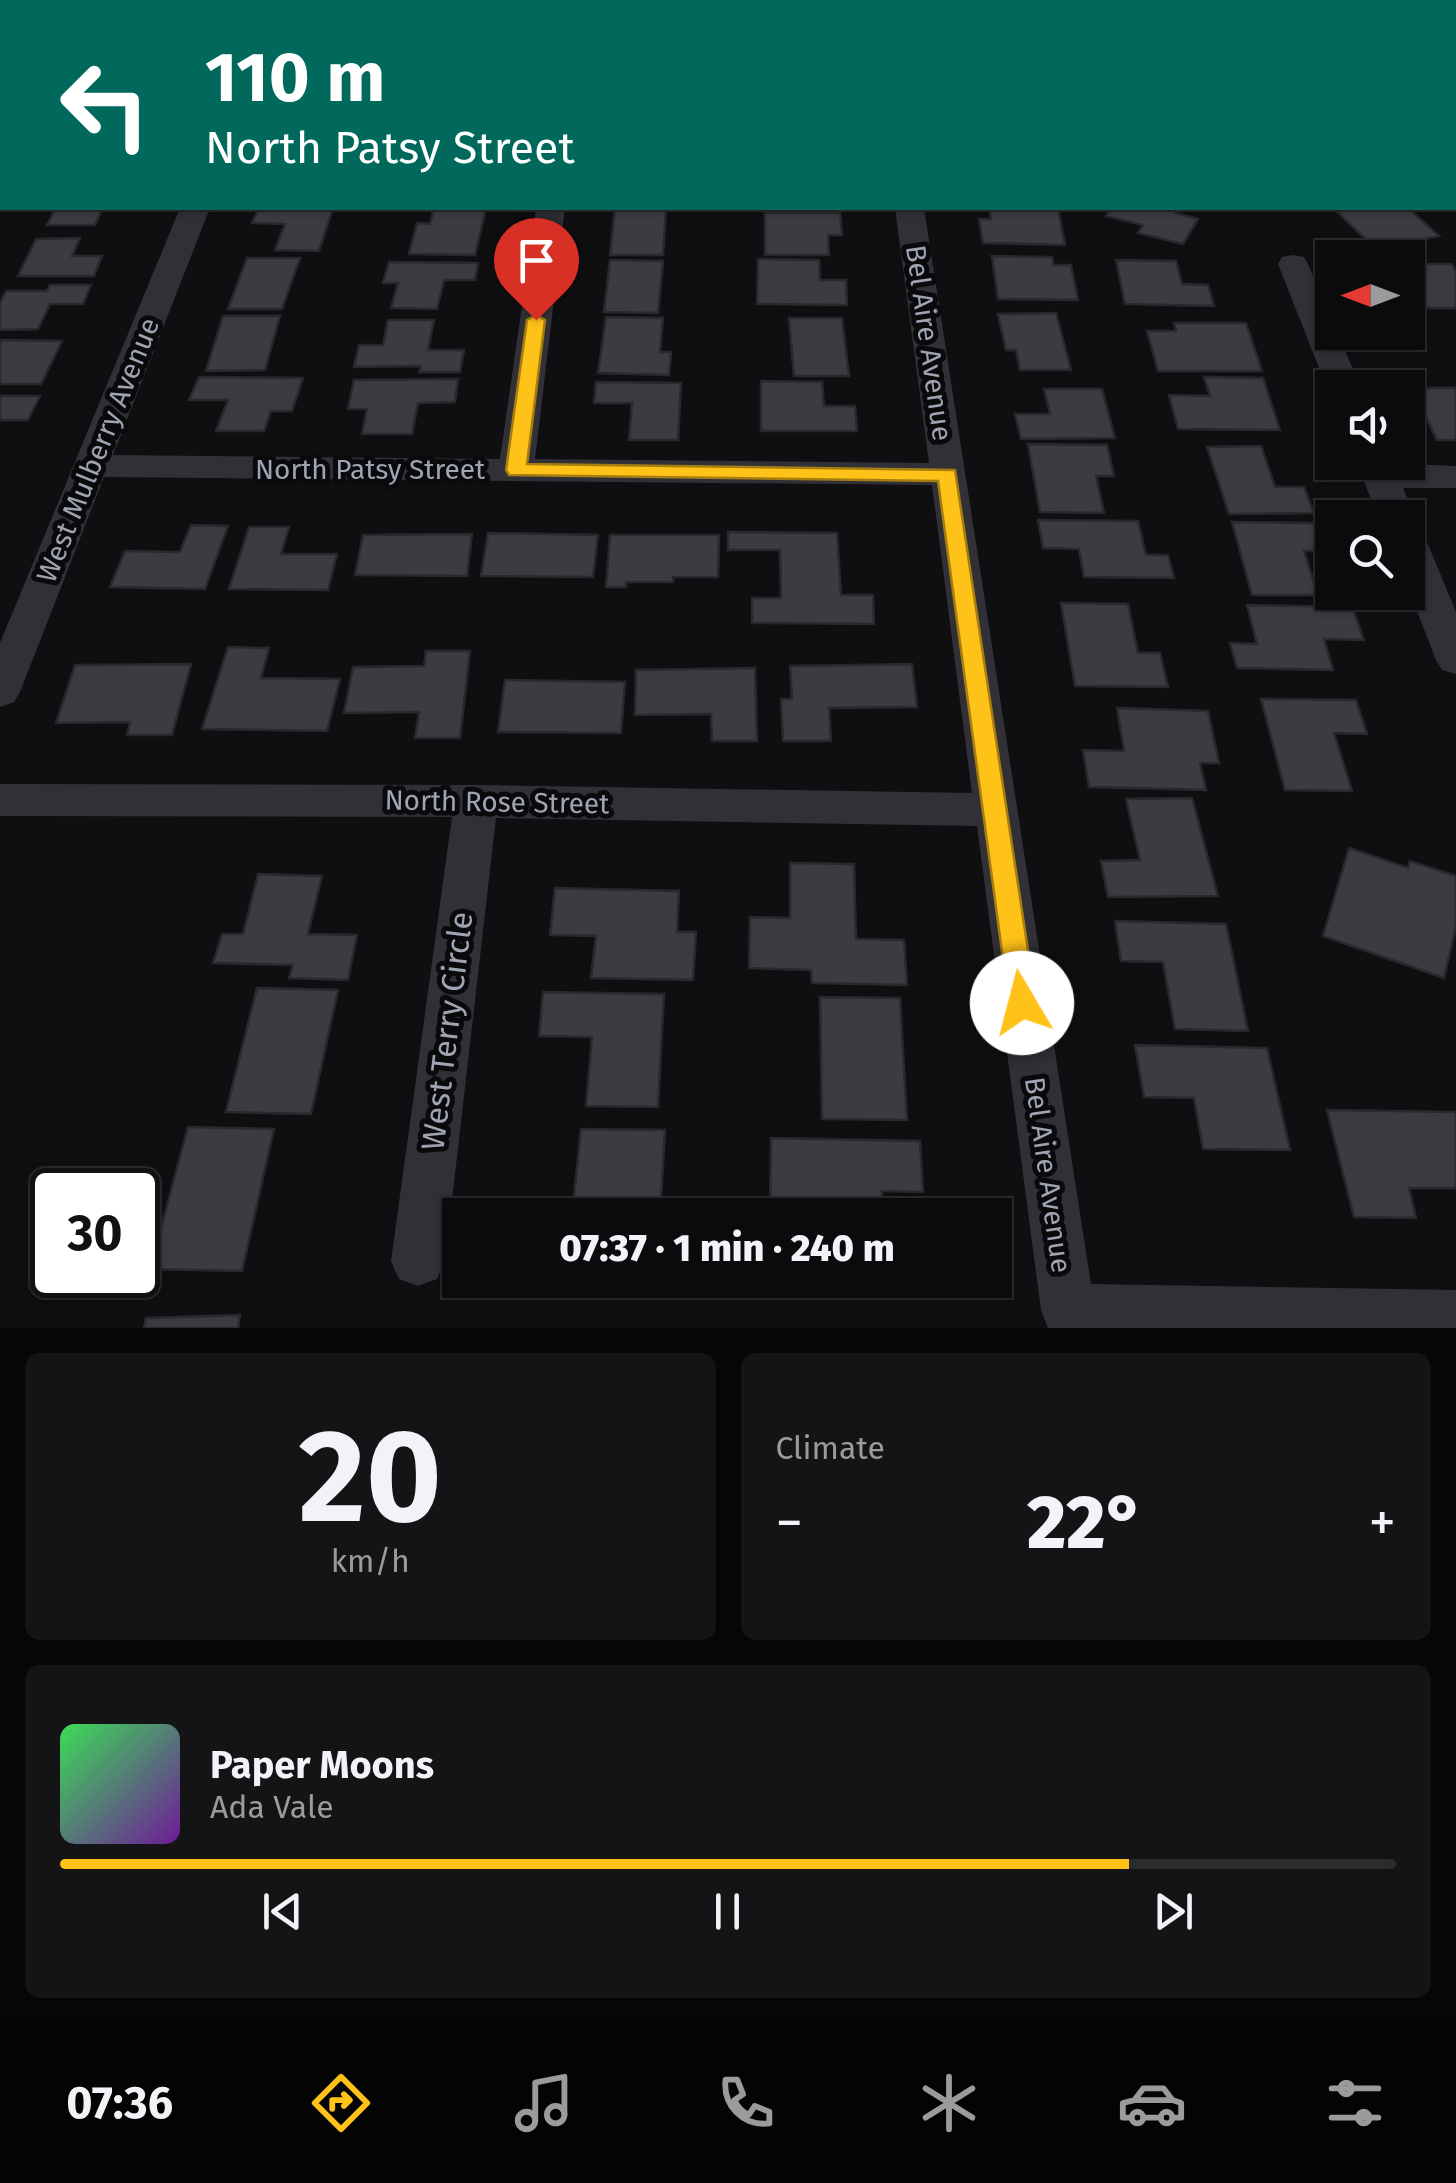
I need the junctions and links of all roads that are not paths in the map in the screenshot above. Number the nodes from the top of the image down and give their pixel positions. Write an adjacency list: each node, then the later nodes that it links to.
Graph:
1 (193, 210): 6 (street, West Mulberry Avenue)
2 (550, 210): 7 (street)
3 (910, 210): 8 (street, Bel Aire Avenue)
4 (1292, 264): 5 (street)
5 (1336, 370)
6 (92, 466): 7 (street, North Patsy Street); 13 (street, West Mulberry Avenue)
7 (516, 470): 8 (street, North Patsy Street)
8 (948, 474): 16 (street, Bel Aire Avenue)
9 (1425, 474): 10 (street)
10 (1456, 477)
11 (1425, 584): 12 (street)
12 (1456, 660)
13 (0, 692)
14 (0, 800): 15 (street, North Rose Street)
15 (476, 801): 16 (street, North Rose Street); 17 (street, West Terry Circle)
16 (994, 810): 18 (street, Bel Aire Avenue)
17 (418, 1261)
18 (1450, 1320)

